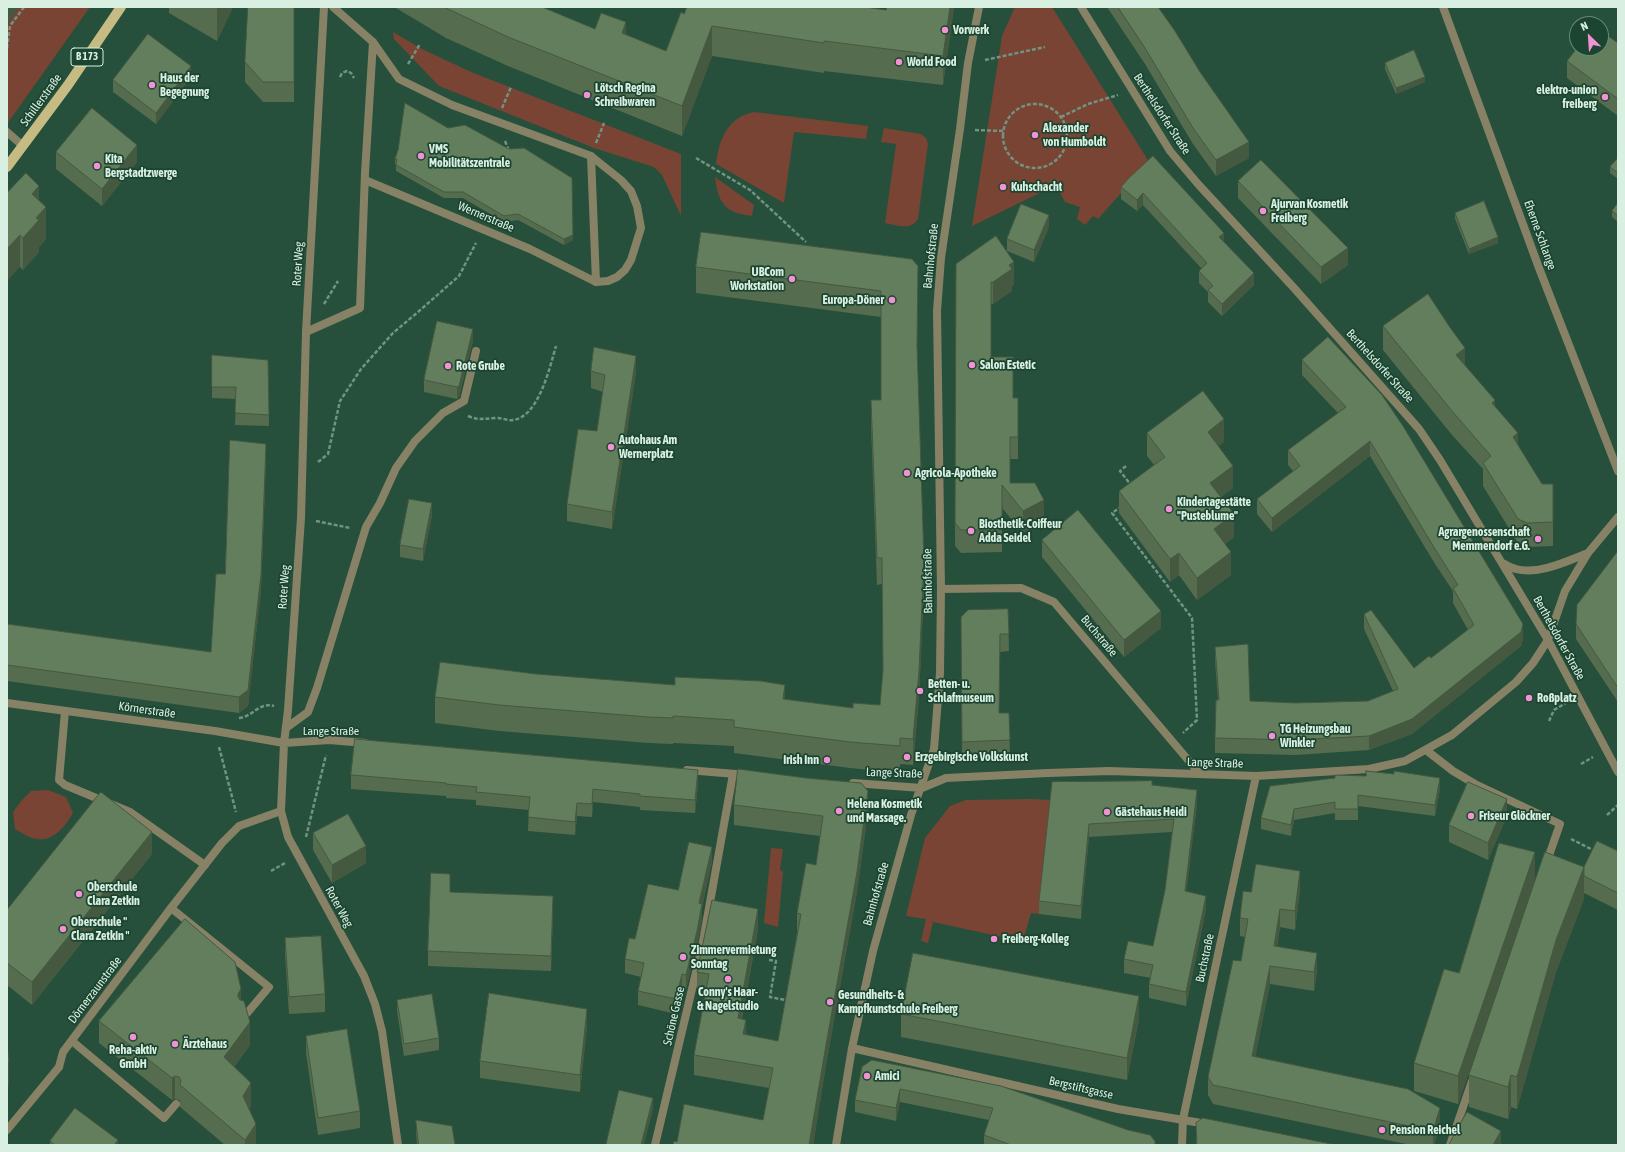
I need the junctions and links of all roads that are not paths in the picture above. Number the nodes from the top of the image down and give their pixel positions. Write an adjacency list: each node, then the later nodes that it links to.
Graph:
1 (121, 7): 9 (main road, Schillerstraße / B 173)
2 (324, 7): 14 (street, Roter Weg)
3 (333, 7): 7 (street)
4 (979, 7): 20 (street, Bahnhofstraße)
5 (1081, 7): 19 (street, Berthelsdorfer Straße)
6 (1443, 7): 16 (street, Eherne Schlange)
7 (374, 42): 10 (street); 12 (street)
8 (7, 132): 9 (street)
9 (23, 146): 11 (main road, Schillerstraße / B 173)
10 (591, 156): 13 (street); 13 (street)
11 (7, 167)
12 (365, 180): 13 (street, Wernerstraße); 14 (street)
13 (596, 282)
14 (306, 332): 24 (street, Roter Weg)
15 (476, 351): 24 (street)
16 (1618, 471)
17 (1618, 518): 18 (street, Lange Straße)
18 (1588, 553): 19 (street); 21 (street, Lange Straße)
19 (1502, 563): 21 (street, Berthelsdorfer Straße)
20 (941, 589): 31 (street, Buchstraße); 35 (street, Bahnhofstraße)
21 (1548, 640): 27 (street, Lange Straße); 29 (street, Berthelsdorfer Straße)
22 (7, 703): 23 (street, Körnerstraße)
23 (65, 711): 25 (street, Körnerstraße); 37 (street)
24 (286, 728): 25 (street, Roter Weg)
25 (284, 743): 26 (street, Lange Straße); 36 (street, Roter Weg)
26 (371, 744)
27 (1426, 750): 33 (street, Lange Straße); 38 (street)
28 (678, 769): 30 (street)
29 (1618, 772)
30 (733, 774): 32 (street); 49 (street, Schöne Gasse)
31 (1200, 774): 33 (street, Lange Straße); 35 (street, Lange Straße)
32 (756, 776)
33 (1256, 776): 45 (street, Buchstraße)
34 (843, 782): 35 (street, Lange Straße)
35 (922, 788): 42 (street, Bahnhofstraße)
36 (281, 811): 37 (street, Dörnerzaunstraße); 48 (street, Roter Weg)
37 (205, 865): 39 (street, Dörnerzaunstraße)
38 (1544, 869)
39 (171, 908): 40 (street); 41 (street, Dörnerzaunstraße)
40 (243, 1018)
41 (72, 1042): 44 (street); 47 (street, Dörnerzaunstraße)
42 (852, 1048): 45 (street, Bergstiftsgasse); 50 (street, Bahnhofstraße)
43 (1476, 1070): 52 (street)
44 (176, 1104)
45 (1183, 1119): 46 (street, Bergstiftsgasse); 51 (street, Buchstraße)
46 (1214, 1126)
47 (7, 1130)
48 (398, 1145)
49 (655, 1145)
50 (836, 1145)
51 (1182, 1145)
52 (1450, 1145)

